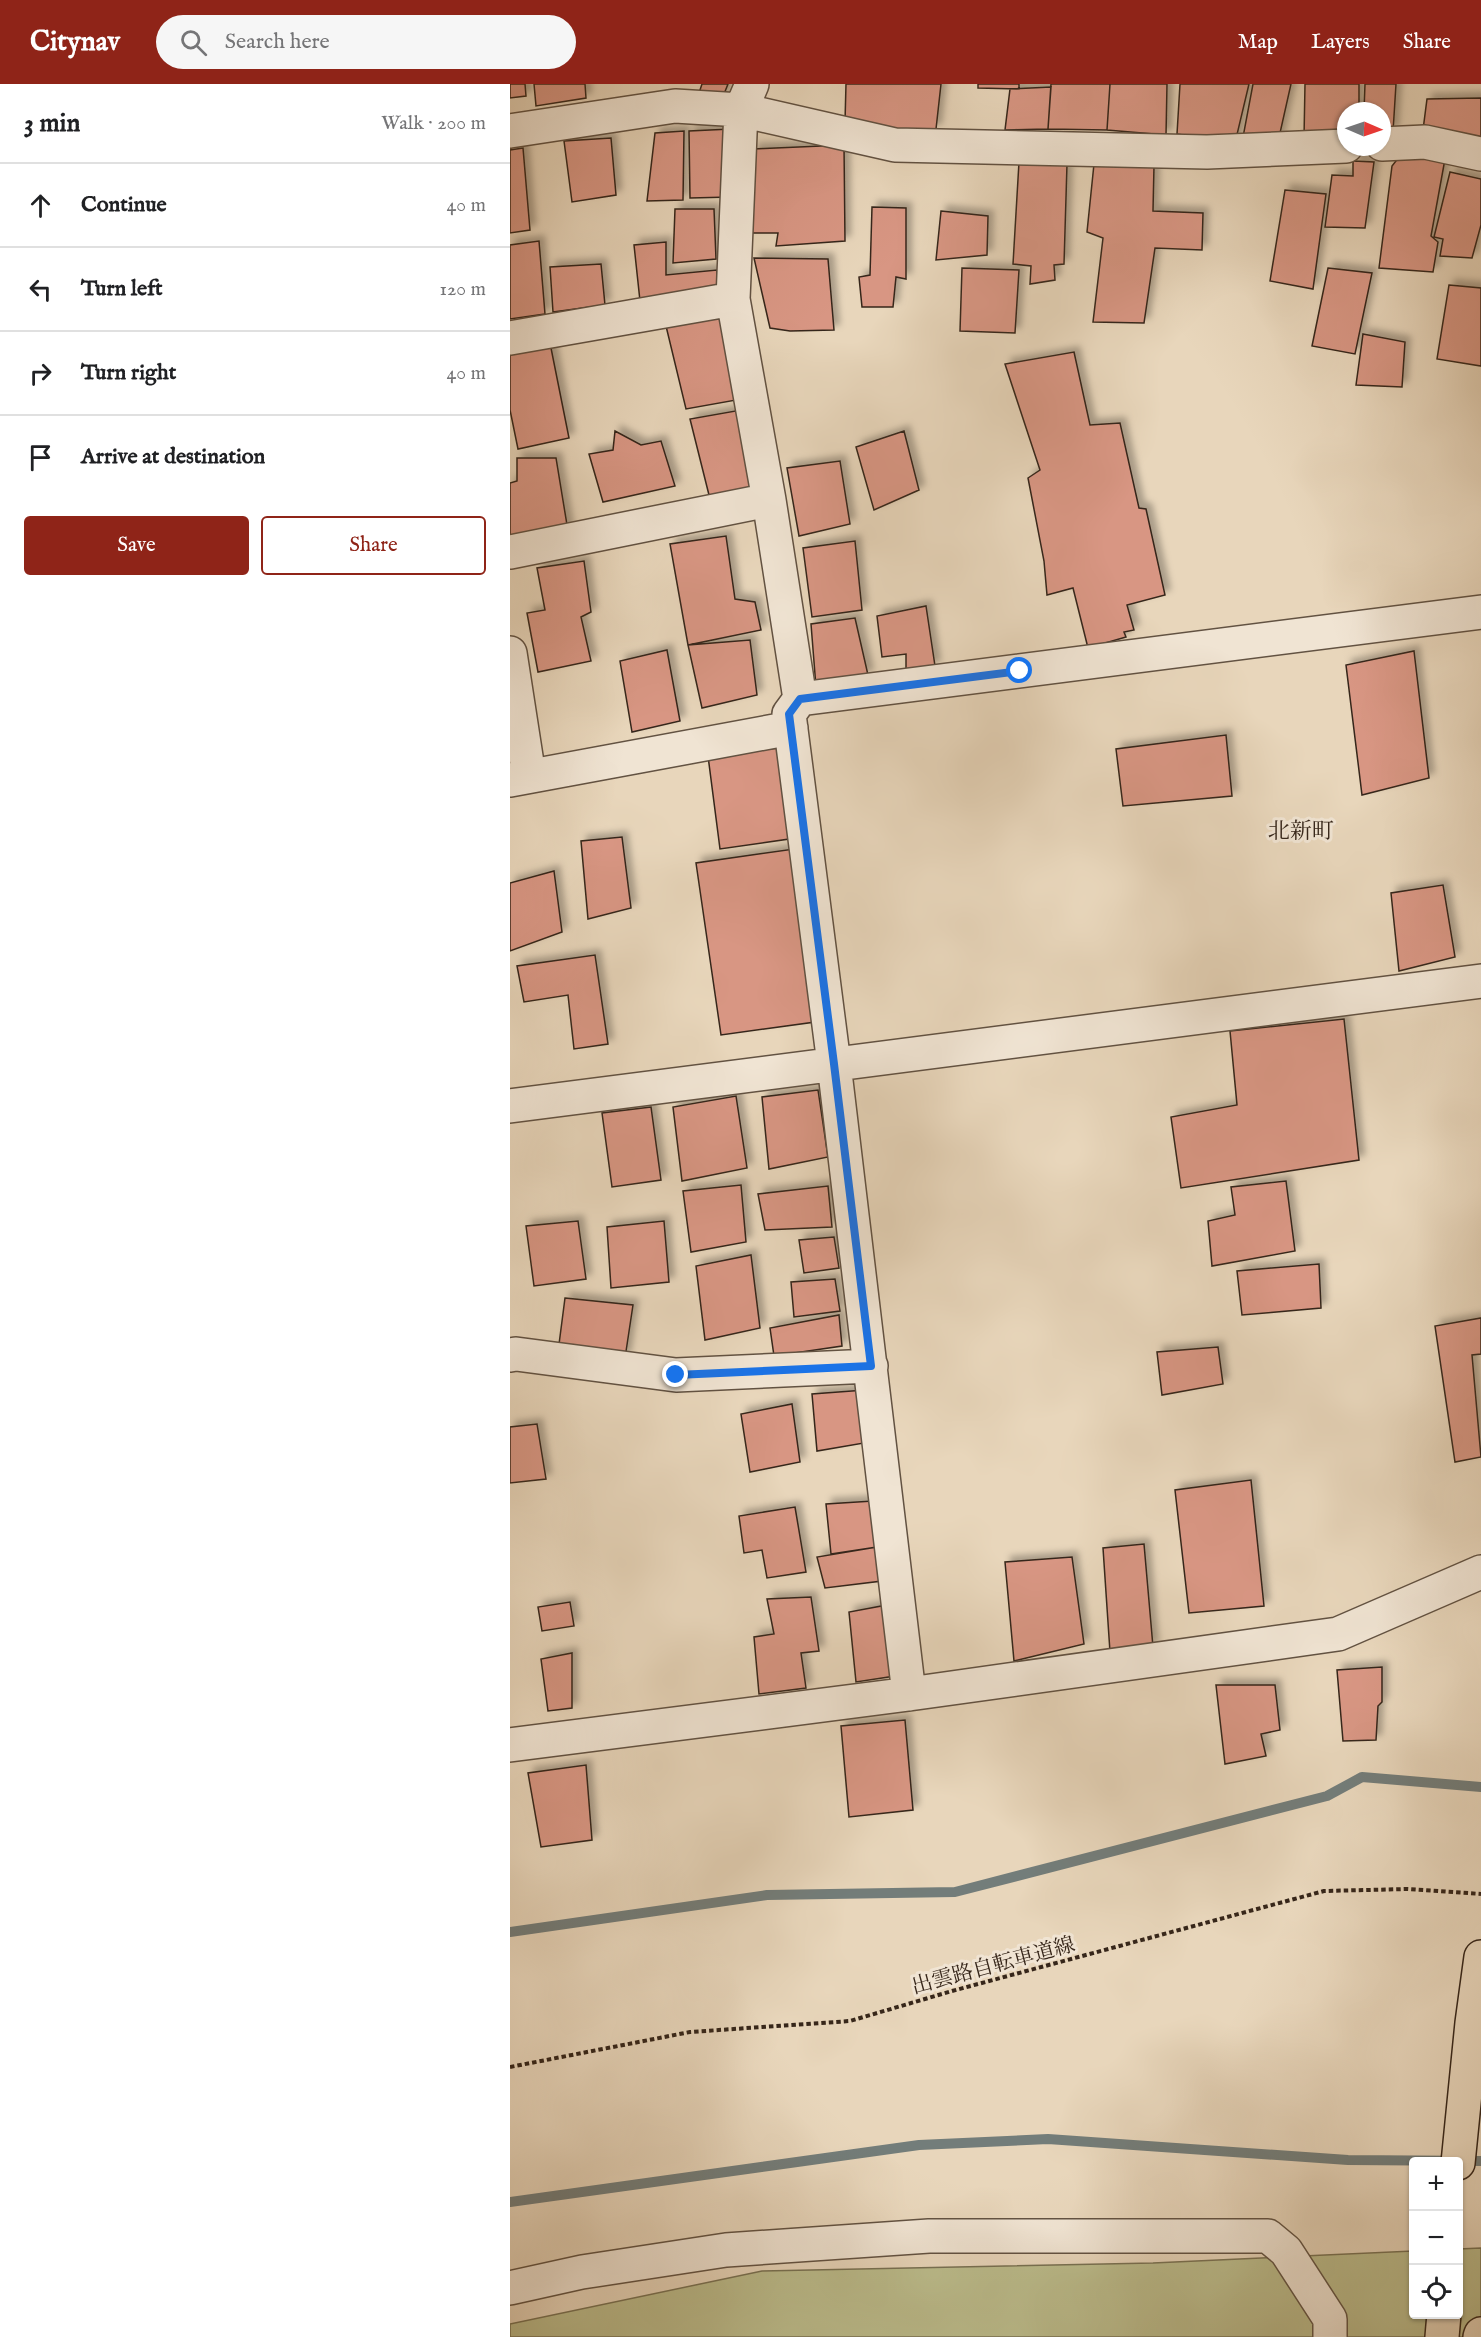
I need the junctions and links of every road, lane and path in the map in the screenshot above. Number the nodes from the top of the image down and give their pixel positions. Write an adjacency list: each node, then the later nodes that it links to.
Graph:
1 (747, 97): 2 (street); 4 (street); 6 (street)
2 (510, 131)
3 (1391, 144): 5 (street)
4 (1337, 146)
5 (1481, 154)
6 (733, 299): 7 (street); 8 (street)
7 (510, 338)
8 (769, 500): 9 (street); 12 (street)
9 (510, 552)
10 (1481, 612): 12 (street)
11 (510, 652): 13 (street)
12 (795, 714): 13 (street); 15 (street)
13 (520, 778)
14 (1481, 981): 15 (street)
15 (834, 1064): 16 (street); 18 (street)
16 (510, 1106)
17 (510, 1355): 18 (street)
18 (871, 1366): 20 (street)
19 (1481, 1572): 20 (street)
20 (909, 1694): 21 (street)
21 (510, 1745)
22 (1481, 1894): 24 (path, 出雲路自転車道線)
23 (1481, 1957): 25 (highway)
24 (510, 2067)
25 (1459, 2157)
26 (510, 2288): 28 (street)
27 (1444, 2319): 29 (highway)
28 (1330, 2337)
29 (1442, 2337)

